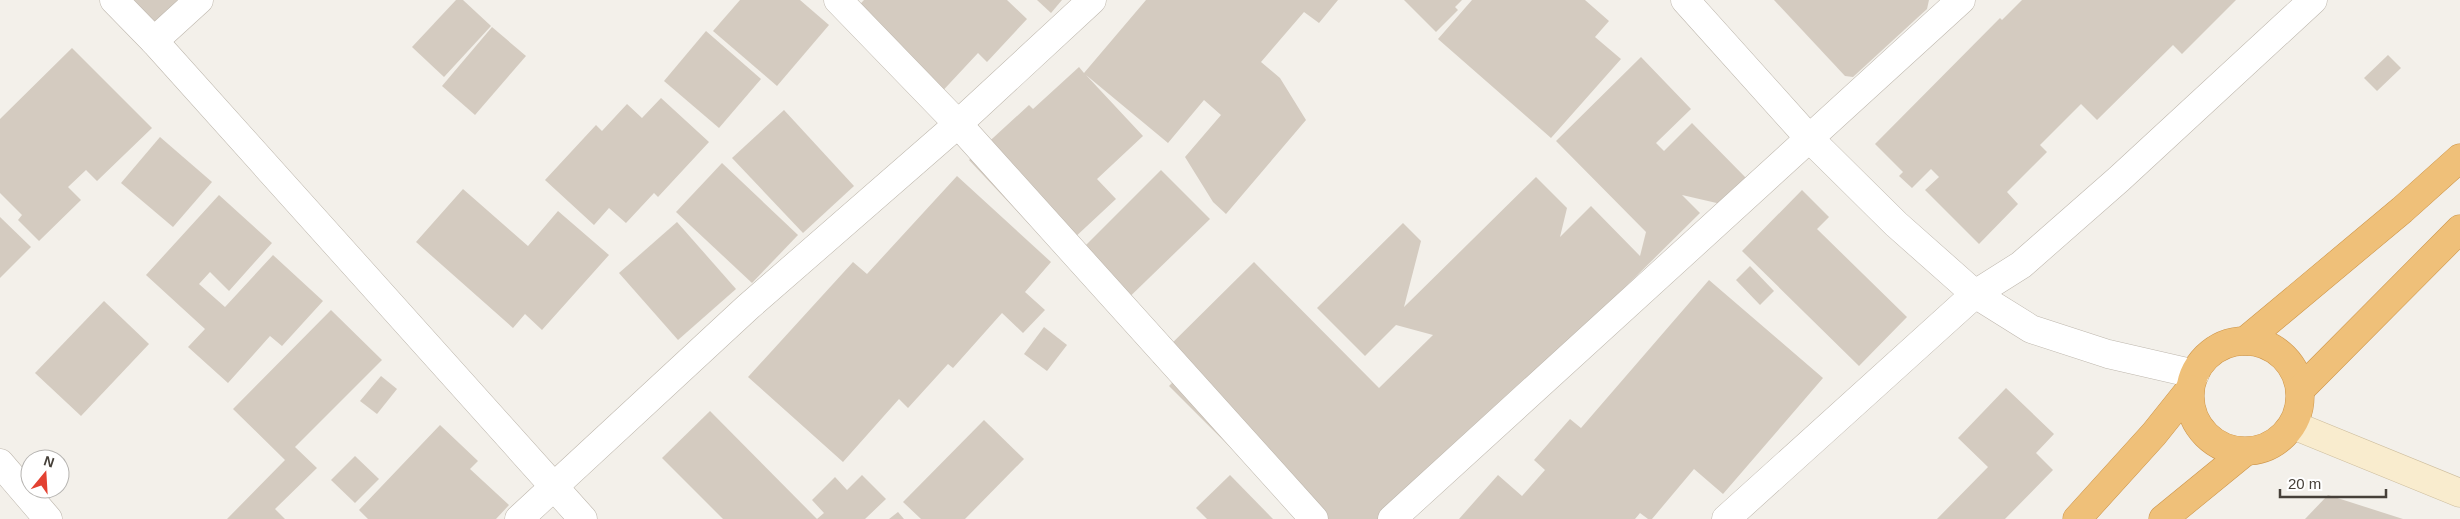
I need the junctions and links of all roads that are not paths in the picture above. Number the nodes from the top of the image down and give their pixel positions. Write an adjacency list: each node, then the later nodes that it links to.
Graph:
1 (114, 0): 8 (street)
2 (199, 0): 8 (street)
3 (838, 0): 9 (street)
4 (1092, 0): 9 (street)
5 (1685, 0): 10 (street)
6 (1961, 0): 10 (street)
7 (2312, 0): 13 (street)
8 (154, 42): 20 (street)
9 (958, 124): 20 (street); 25 (street)
10 (1809, 138): 13 (street); 26 (street)
11 (2460, 158): 14 (highway)
12 (2460, 229): 16 (highway)
13 (1975, 294): 15 (street); 27 (street)
14 (2245, 341): 15 (highway); 16 (highway)
15 (2192, 381): 18 (highway); 28 (highway)
16 (2300, 390): 17 (highway)
17 (2292, 426): 18 (highway); 21 (street)
18 (2245, 452): 29 (highway)
19 (0, 463): 22 (street)
20 (554, 487): 23 (street); 24 (street)
21 (2460, 493)
22 (48, 519)
23 (519, 519)
24 (583, 519)
25 (1314, 519)
26 (1392, 519)
27 (1726, 519)
28 (2077, 519)
29 (2163, 519)

